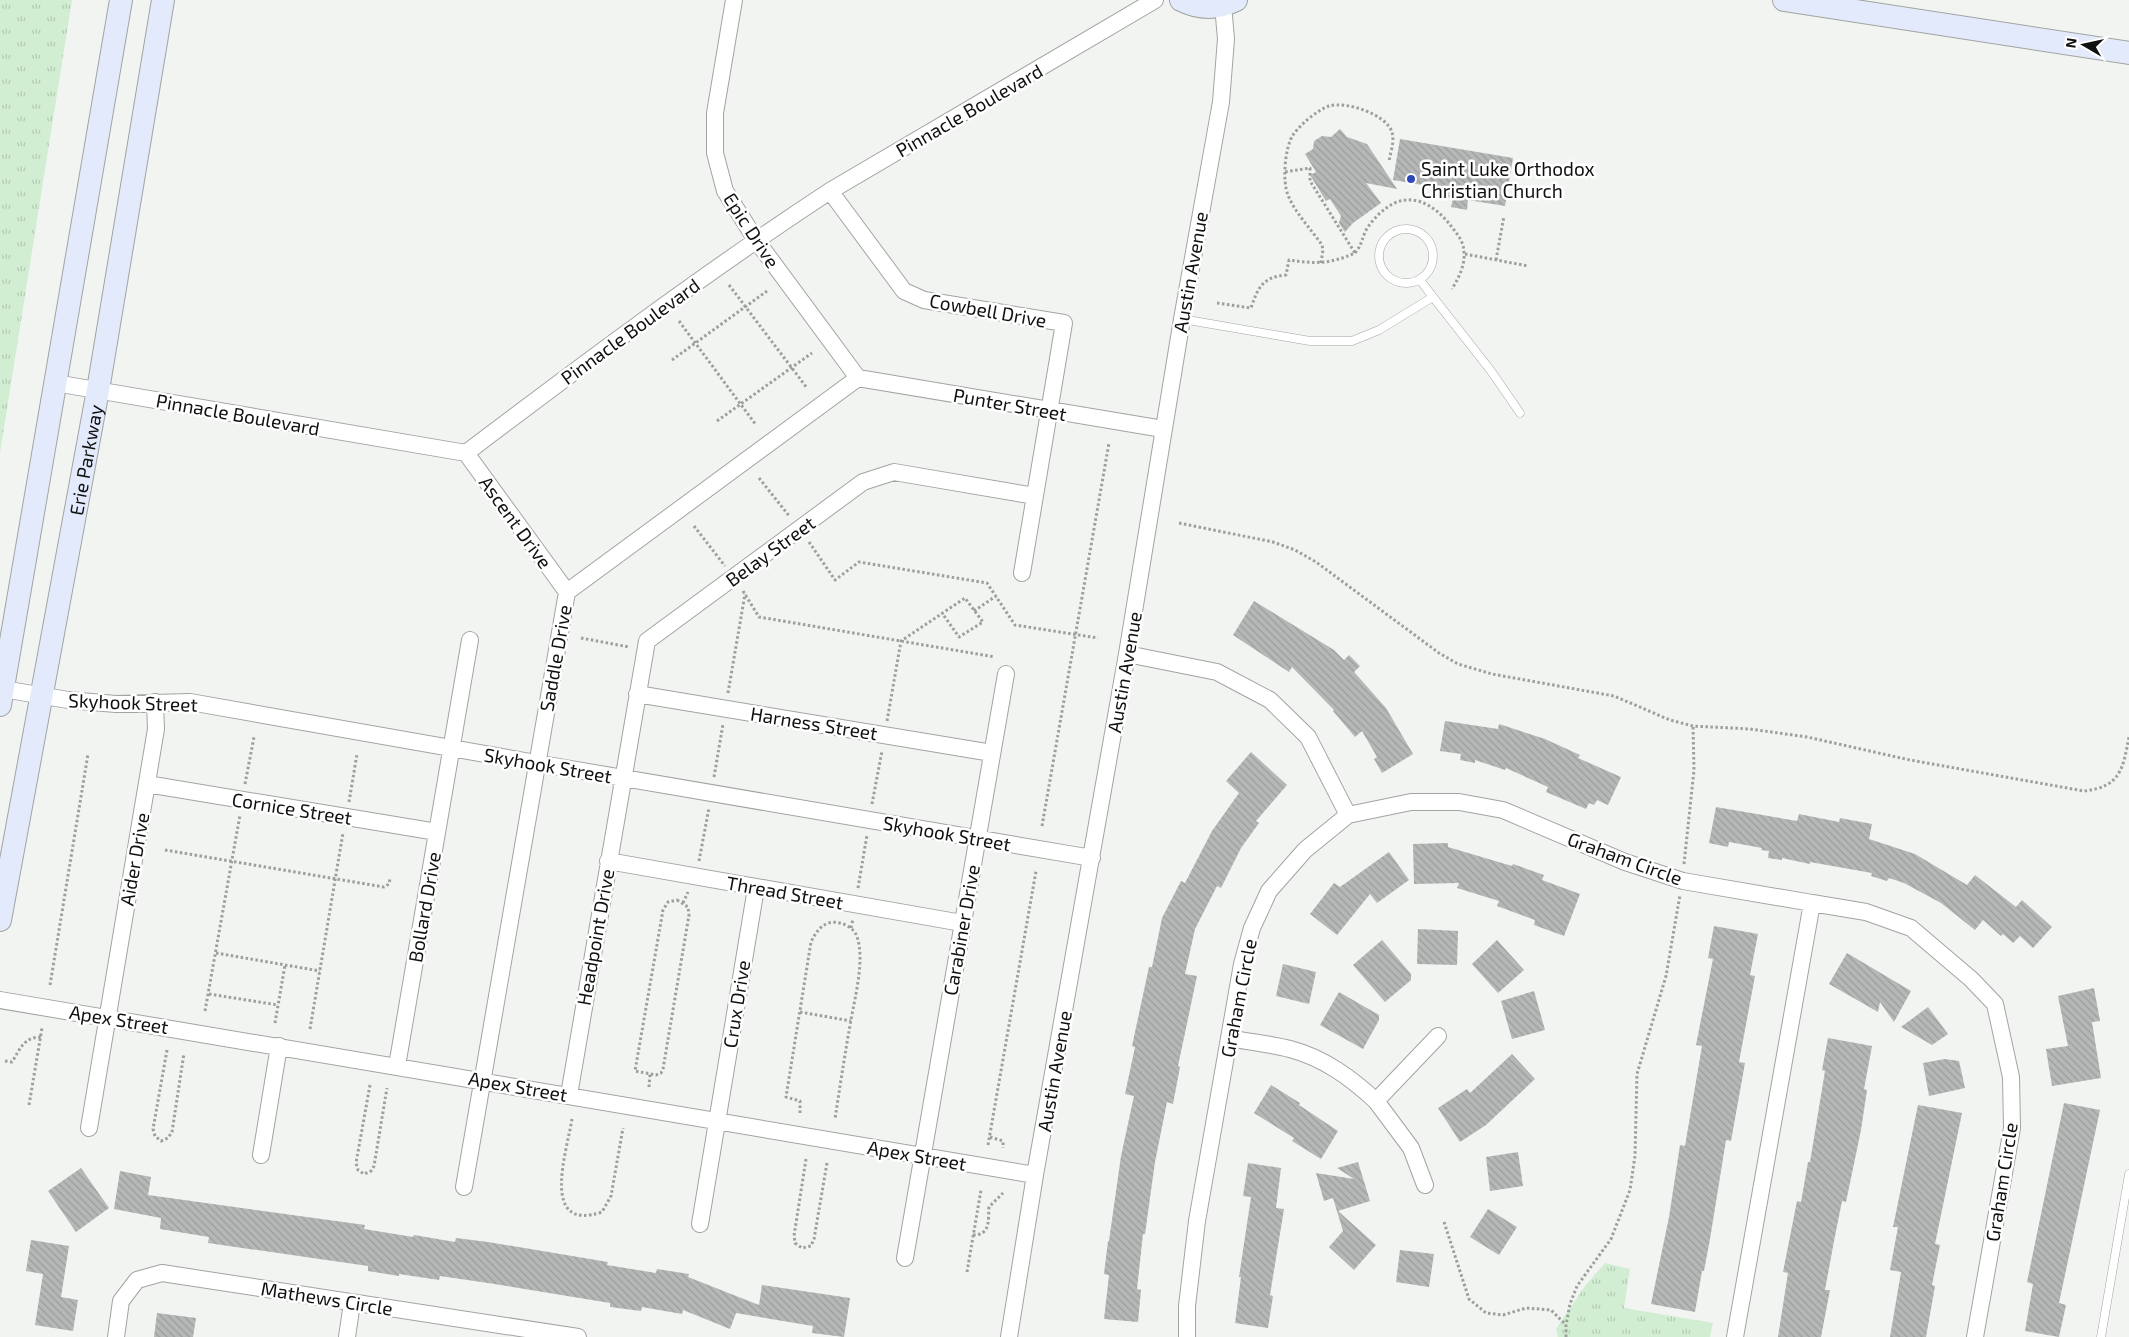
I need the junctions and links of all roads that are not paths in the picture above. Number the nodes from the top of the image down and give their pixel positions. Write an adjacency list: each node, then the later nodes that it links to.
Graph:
1 (121, 0): 16 (main road)
2 (163, 0): 17 (main road, Erie Parkway)
3 (734, 0): 11 (street, Epic Drive)
4 (1155, 0): 10 (street, Pinnacle Boulevard)
5 (1181, 0): 7 (main road)
6 (1784, 0): 8 (main road)
7 (1229, 3): 14 (street, Austin Avenue)
8 (1849, 5): 9 (main road)
9 (2129, 53)
10 (830, 191): 11 (street, Pinnacle Boulevard); 18 (street, Cowbell Drive)
11 (756, 240): 15 (street, Epic Drive); 21 (street, Pinnacle Boulevard)
12 (1420, 280): 12 (lane); 13 (lane)
13 (1433, 297): 14 (lane); 19 (lane)
14 (1182, 319): 20 (street, Austin Avenue)
15 (858, 378): 18 (street, Punter Street); 24 (street, Saddle Drive)
16 (55, 383): 17 (street, Pinnacle Boulevard); 30 (main road)
17 (98, 390): 21 (street, Pinnacle Boulevard); 29 (main road, Erie Parkway)
18 (1049, 411): 20 (street, Punter Street); 22 (street, Cowbell Drive)
19 (1520, 413)
20 (1163, 429): 26 (street, Austin Avenue)
21 (466, 453): 24 (street, Ascent Drive)
22 (1035, 496): 23 (street, Cowbell Drive); 28 (street, Belay Street)
23 (1022, 573)
24 (567, 592): 34 (street, Saddle Drive)
25 (470, 640): 32 (street, Bollard Drive)
26 (1127, 654): 37 (street); 40 (street, Austin Avenue)
27 (1006, 674): 33 (street, Carabiner Drive)
28 (637, 694): 33 (street, Harness Street); 35 (street, Belay Street)
29 (42, 696): 30 (street, Skyhook Street); 31 (street, Skyhook Street); 44 (main road, Erie Parkway)
30 (1, 697)
31 (155, 702): 32 (street, Skyhook Street); 36 (street, Aider Drive)
32 (452, 748): 34 (street, Skyhook Street); 38 (street, Bollard Drive)
33 (992, 754): 39 (street, Carabiner Drive)
34 (538, 763): 35 (street, Skyhook Street); 52 (street, Saddle Drive)
35 (622, 778): 39 (street, Skyhook Street); 41 (street, Headpoint Drive)
36 (147, 784): 38 (street, Cornice Street); 47 (street, Aider Drive)
37 (1348, 815): 43 (street, Graham Circle); 49 (street, Graham Circle)
38 (437, 832): 51 (street, Bollard Drive)
39 (977, 838): 40 (street, Skyhook Street); 45 (street, Carabiner Drive)
40 (1092, 858): 60 (street, Austin Avenue)
41 (608, 861): 42 (street, Thread Street); 53 (street, Headpoint Drive)
42 (756, 888): 45 (street, Thread Street); 55 (street, Crux Drive)
43 (1812, 903): 72 (street); 73 (street, Graham Circle)
44 (0, 920)
45 (962, 923): 58 (street, Carabiner Drive)
46 (0, 1000): 47 (street, Apex Street)
47 (108, 1017): 50 (street, Apex Street); 56 (street, Aider Drive)
48 (1438, 1036): 54 (street)
49 (1229, 1038): 54 (street); 71 (street, Graham Circle)
50 (279, 1046): 51 (street, Apex Street); 57 (street)
51 (397, 1066): 52 (street, Apex Street)
52 (483, 1080): 53 (street, Apex Street); 62 (street, Saddle Drive)
53 (568, 1095): 55 (street, Apex Street)
54 (1376, 1101): 61 (street)
55 (717, 1120): 58 (street, Apex Street); 63 (street, Crux Drive)
56 (89, 1128)
57 (261, 1155)
58 (922, 1156): 60 (street, Apex Street); 64 (street, Carabiner Drive)
59 (2129, 1174): 74 (lane)
60 (1035, 1175): 70 (street, Austin Avenue)
61 (1426, 1185)
62 (464, 1187)
63 (700, 1224)
64 (904, 1258)
65 (352, 1302): 66 (street, Mathews Circle); 67 (street, Mathews Circle); 68 (street)
66 (561, 1336): 69 (street, Mathews Circle)
67 (116, 1337)
68 (348, 1337)
69 (578, 1337)
70 (1009, 1337)
71 (1187, 1337)
72 (1735, 1337)
73 (1975, 1337)
74 (2101, 1337)

